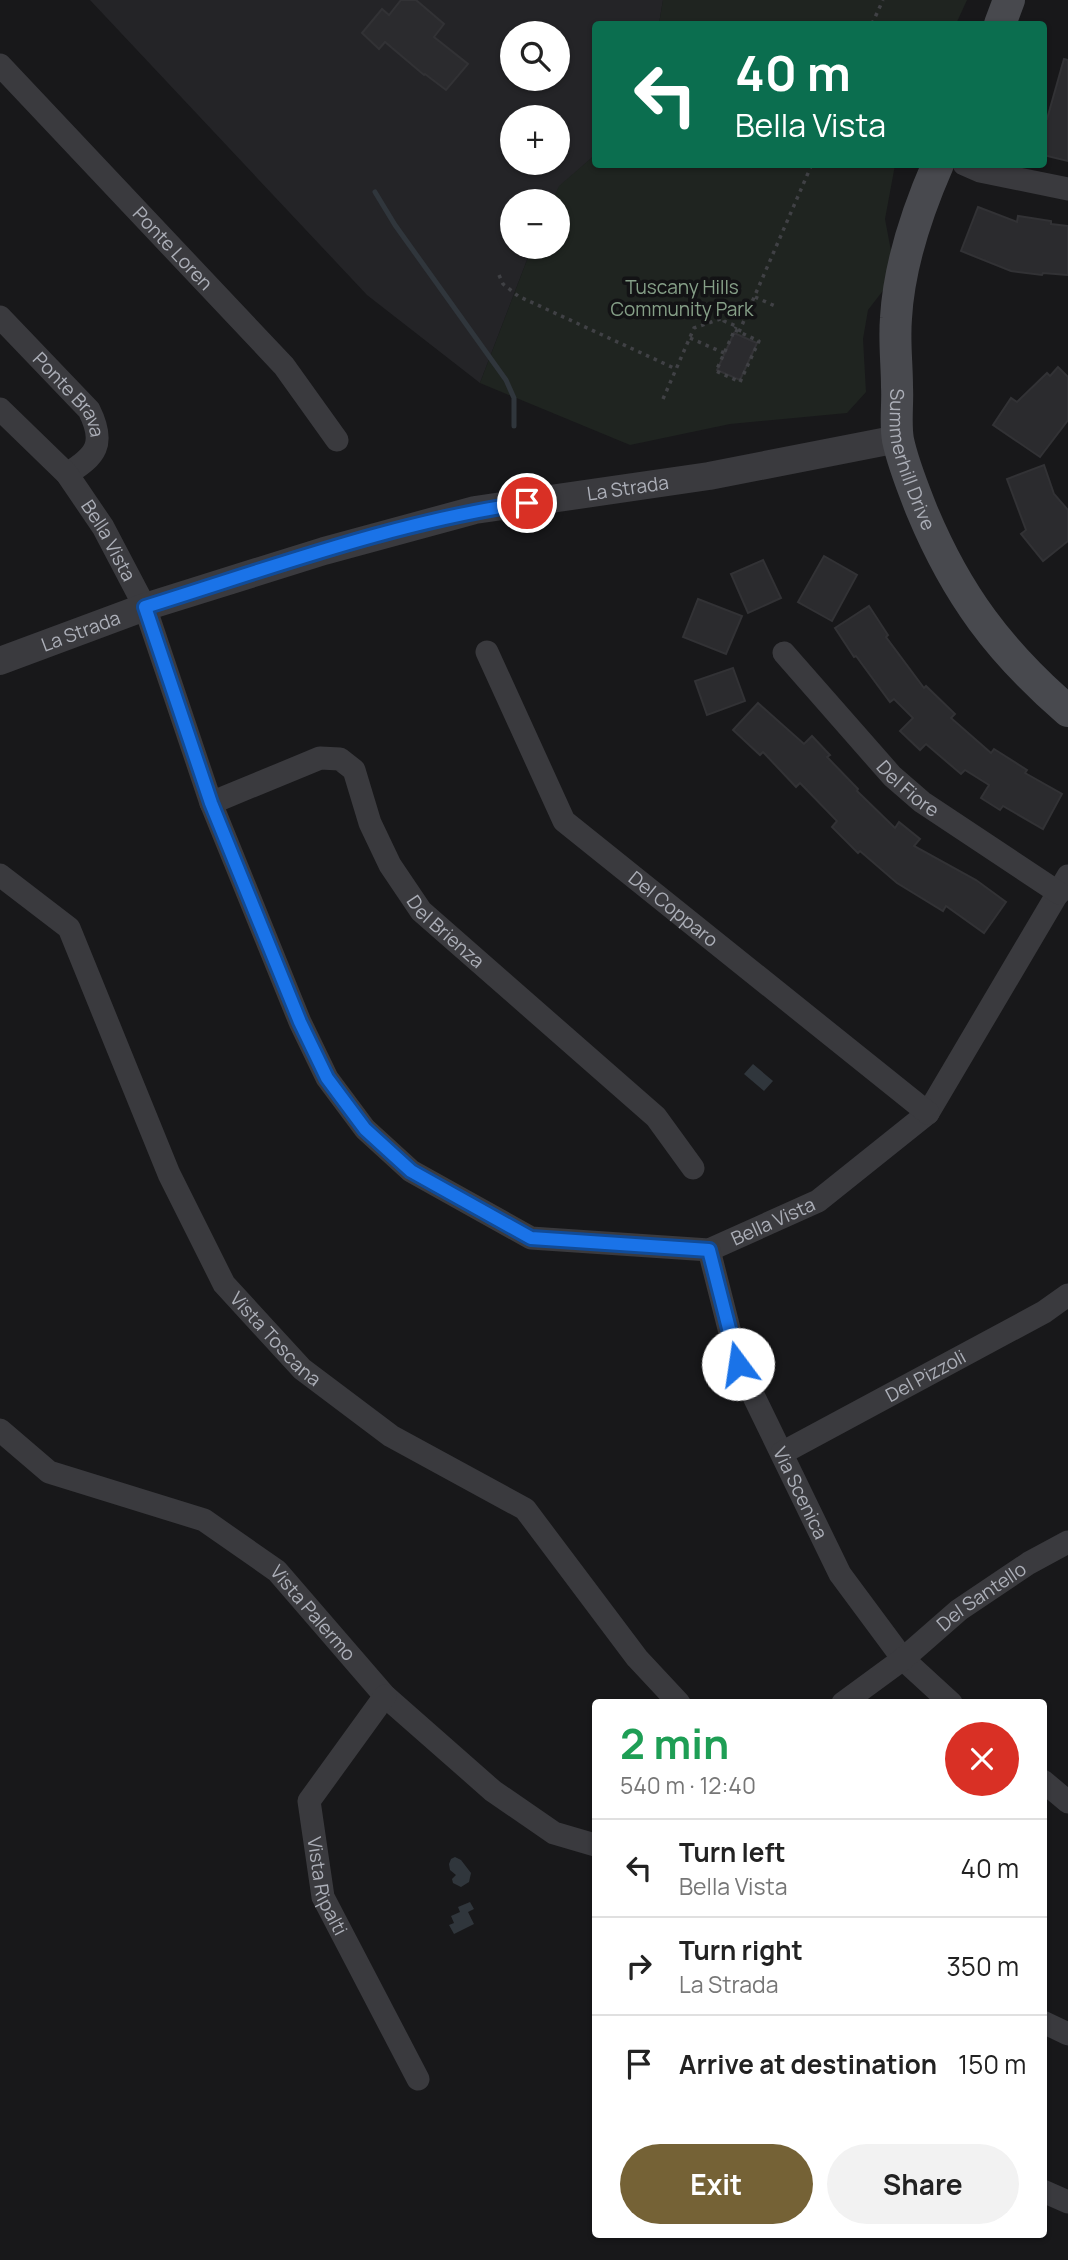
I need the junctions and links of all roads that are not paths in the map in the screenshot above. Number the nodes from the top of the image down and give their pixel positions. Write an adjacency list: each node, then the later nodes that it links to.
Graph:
1 (1009, 0): 2 (main road)
2 (1001, 21)
3 (0, 65): 10 (street, Ponte Loren)
4 (936, 168): 9 (main road, Summerhill Drive)
5 (973, 168): 6 (street)
6 (1068, 189)
7 (0, 317): 11 (street, Ponte Brava)
8 (0, 409): 11 (street, Bella Vista)
9 (898, 439): 12 (street, La Strada); 16 (main road, Summerhill Drive)
10 (337, 440)
11 (66, 474): 12 (street, Bella Vista)
12 (145, 607): 15 (street, La Strada); 17 (street, Bella Vista)
13 (487, 652): 20 (street, Del Copparo)
14 (783, 653): 19 (street, Del Fiore)
15 (0, 661)
16 (1068, 711)
17 (211, 803): 21 (street, Del Brienza); 22 (street, Bella Vista)
18 (0, 874): 29 (street, Vista Toscana)
19 (1064, 884): 20 (street, Bella Vista)
20 (928, 1113): 22 (street, Bella Vista)
21 (693, 1168)
22 (709, 1250): 25 (street, Via Scenica)
23 (1068, 1295): 25 (street, Del Pizzoli)
24 (0, 1430): 28 (street, Vista Palermo)
25 (782, 1453): 27 (street, Via Scenica)
26 (1068, 1542): 27 (street, Del Santello)
27 (903, 1659): 30 (street); 31 (street, Via Scenica)
28 (385, 1696): 34 (street, Vista Palermo); 37 (street, Vista Ripalti)
29 (675, 1699)
30 (848, 1699)
31 (947, 1699)
32 (1047, 1784): 33 (street)
33 (1068, 1802)
34 (592, 1844)
35 (1047, 2024): 36 (street)
36 (1068, 2034)
37 (418, 2079)
38 (1047, 2193): 39 (street)
39 (1068, 2202)

